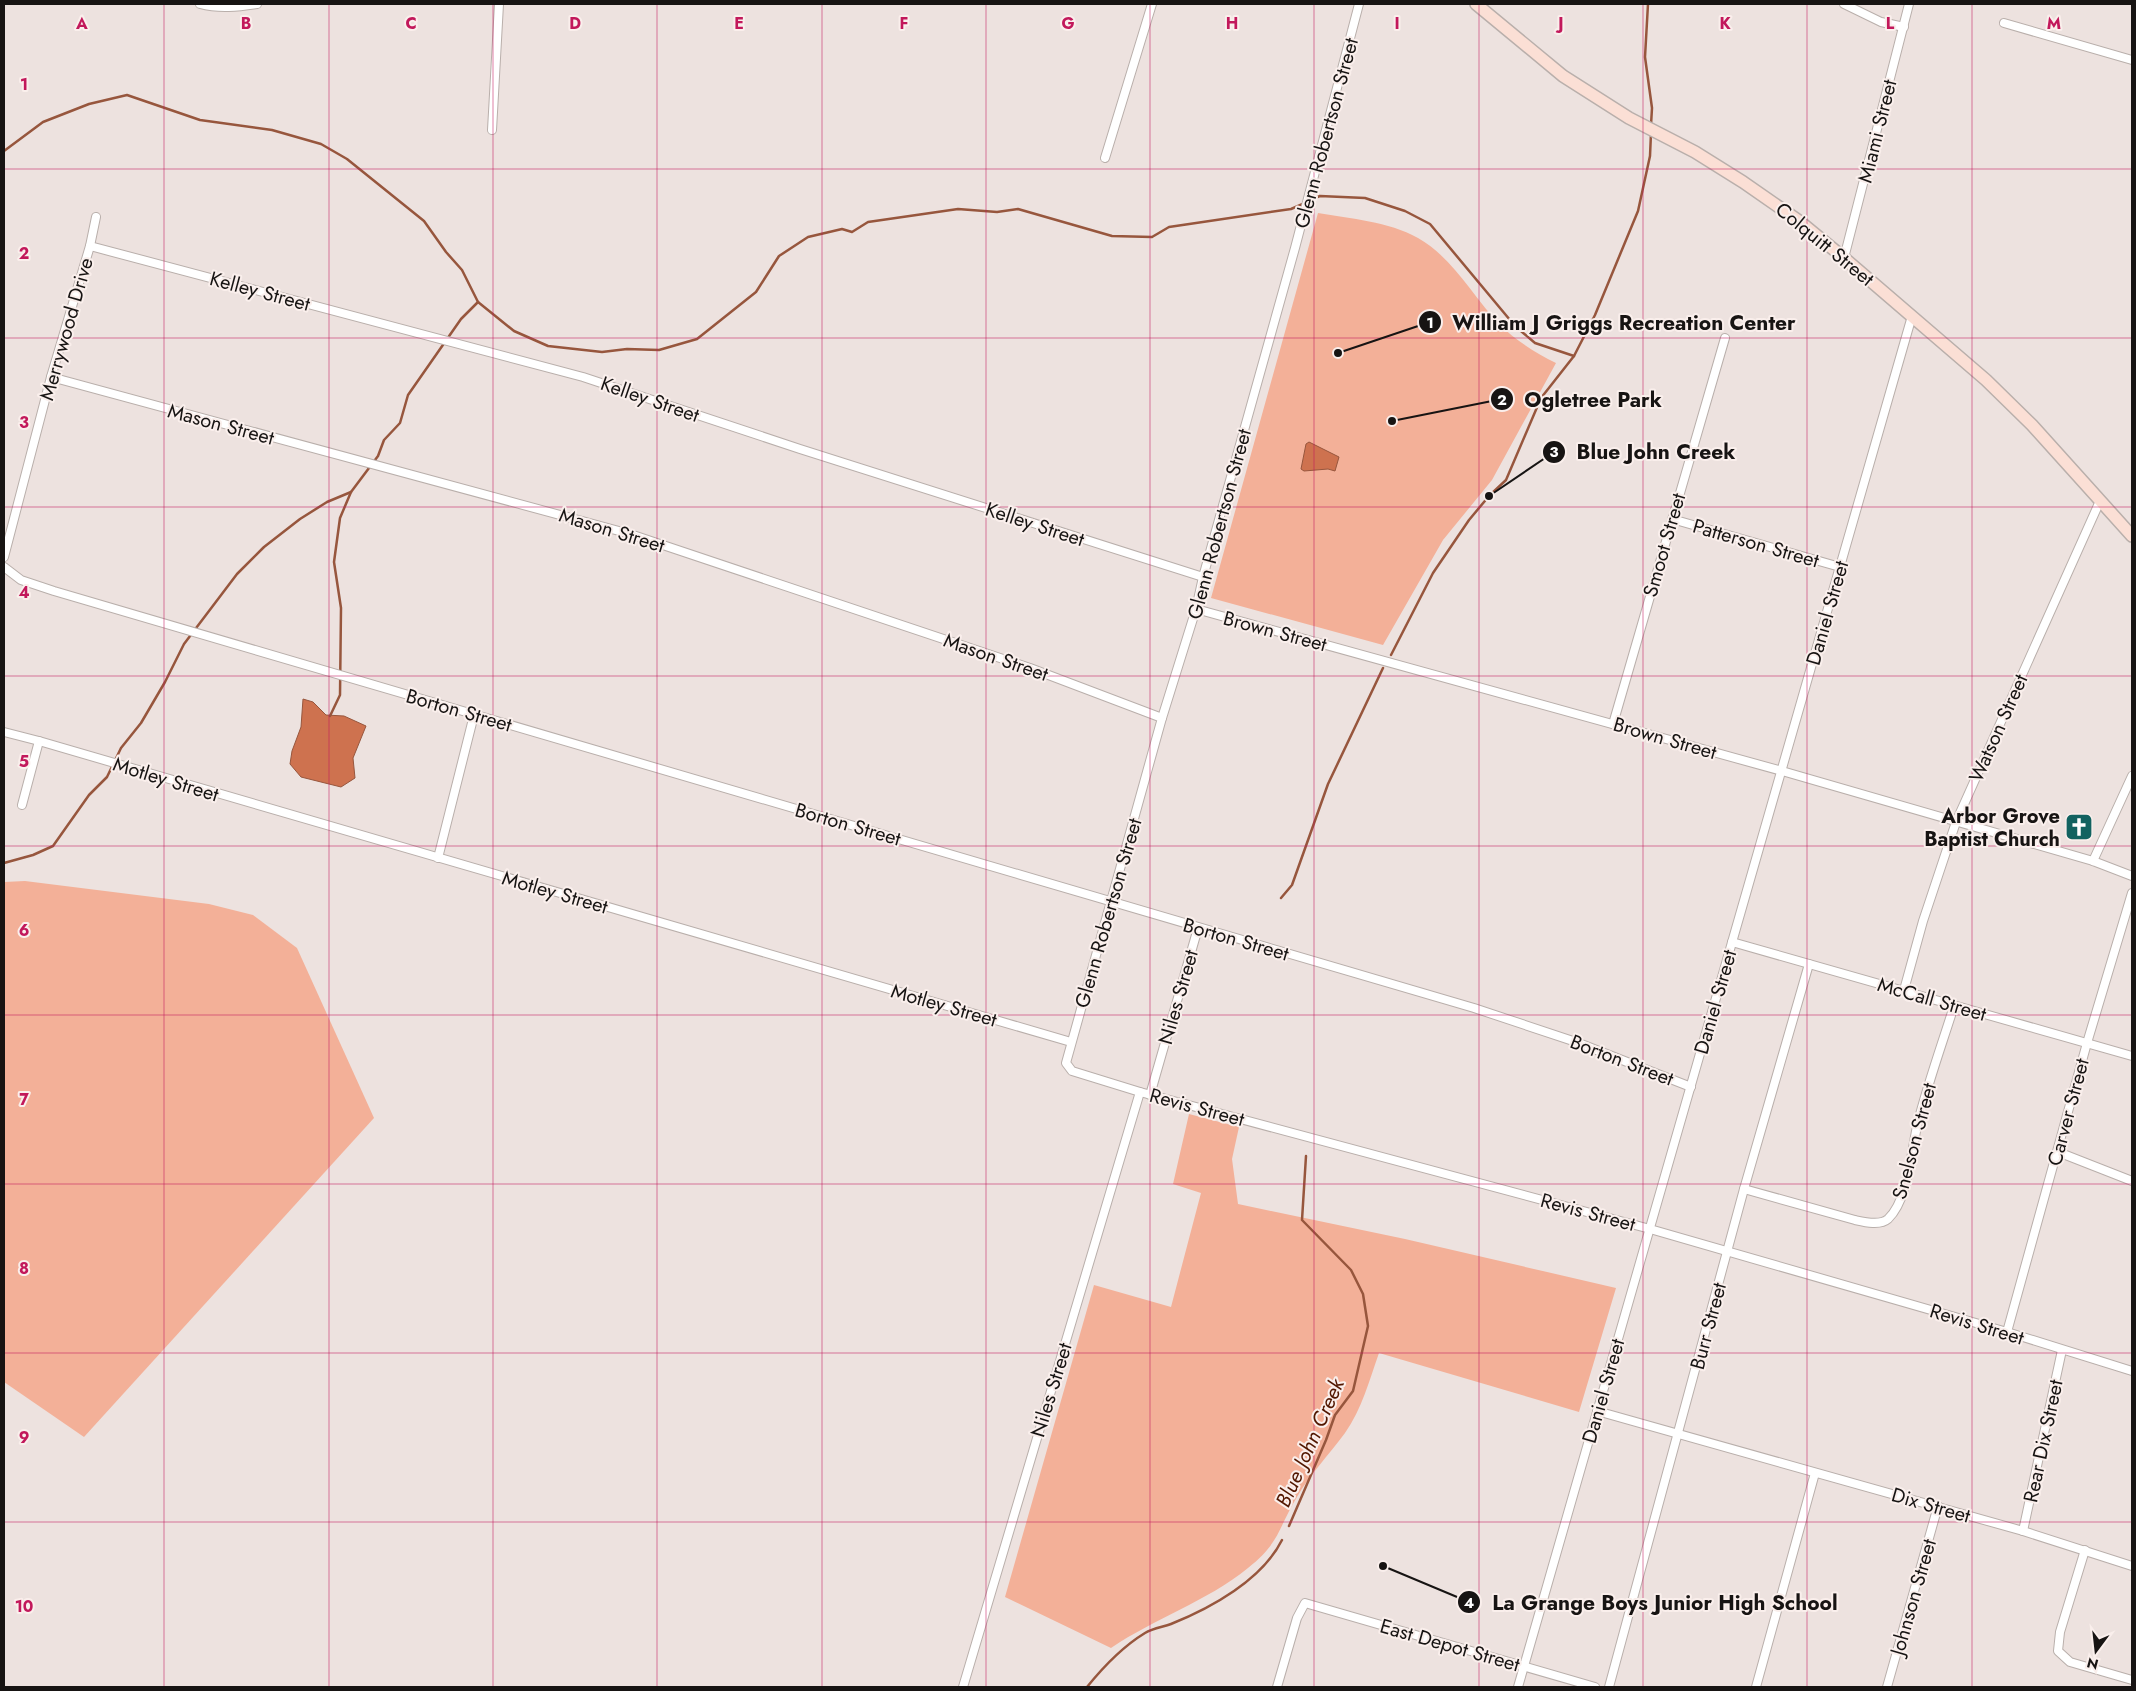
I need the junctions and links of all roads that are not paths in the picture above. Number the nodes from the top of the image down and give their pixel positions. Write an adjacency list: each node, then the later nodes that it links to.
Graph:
1 (200, 4): 2 (street)
2 (256, 4)
3 (499, 4): 12 (street)
4 (1152, 4): 13 (street)
5 (1359, 4): 26 (street, Glenn Robertson Street)
6 (1476, 4): 16 (street, Colquitt Street)
7 (1844, 4): 10 (street)
8 (1909, 4): 10 (street, Miami Street)
9 (2004, 23): 11 (street)
10 (1904, 27): 16 (street, Miami Street)
11 (2132, 60)
12 (492, 130)
13 (1105, 158)
14 (96, 217): 15 (street, Merrywood Drive)
15 (90, 246): 19 (street, Merrywood Drive); 26 (street, Kelley Street)
16 (1844, 258): 17 (street, Colquitt Street)
17 (1912, 316): 20 (street, Colquitt Street); 25 (street, Daniel Street)
18 (1725, 338): 21 (street, Smoot Street)
19 (51, 377): 23 (street, Merrywood Drive); 29 (street, Mason Street)
20 (2100, 501): 22 (street, Colquitt Street); 36 (street, Watson Street)
21 (1672, 519): 25 (street, Patterson Street); 30 (street, Smoot Street)
22 (2132, 536)
23 (4, 557)
24 (4, 567): 28 (street, Borton Street)
25 (1840, 567): 33 (street, Daniel Street)
26 (1203, 577): 27 (street, Glenn Robertson Street)
27 (1196, 609): 29 (street, Glenn Robertson Street); 30 (street, Brown Street)
28 (474, 715): 37 (street); 41 (street, Borton Street)
29 (1162, 718): 41 (street, Glenn Robertson Street)
30 (1613, 724): 33 (street, Brown Street)
31 (4, 732): 32 (street)
32 (39, 741): 35 (street); 37 (street, Motley Street)
33 (1782, 771): 36 (street, Brown Street); 43 (street, Daniel Street)
34 (2132, 776): 38 (street)
35 (22, 805)
36 (1956, 822): 38 (street, Brown Street); 45 (street, Watson Street)
37 (438, 858): 47 (street, Motley Street)
38 (2093, 861): 39 (street, Brown Street)
39 (2132, 876)
40 (2132, 893): 48 (street, Carver Street)
41 (1112, 902): 42 (street, Borton Street); 47 (street, Glenn Robertson Street)
42 (1198, 928): 50 (street, Borton Street); 52 (street, Niles Street)
43 (1732, 942): 44 (street, McCall Street); 50 (street, Daniel Street)
44 (1809, 964): 45 (street, McCall Street); 55 (street, Burr Street)
45 (1904, 990): 46 (street, McCall Street)
46 (1954, 1006): 48 (street, McCall Street); 55 (street, Snelson Street)
47 (1071, 1042): 51 (street, Revis Street)
48 (2087, 1043): 49 (street, McCall Street); 53 (street, Carver Street)
49 (2132, 1056)
50 (1690, 1087): 56 (street, Daniel Street)
51 (1140, 1092): 52 (street, Revis Street); 70 (street, Niles Street)
52 (1150, 1095): 56 (street, Revis Street)
53 (2058, 1152): 54 (street); 58 (street, Carver Street)
54 (2132, 1181)
55 (1744, 1189): 57 (street, Burr Street)
56 (1650, 1229): 57 (street, Revis Street); 61 (street, Daniel Street)
57 (1728, 1251): 58 (street, Revis Street); 62 (street, Burr Street)
58 (2007, 1332): 59 (street, Revis Street)
59 (2062, 1350): 60 (street, Revis Street); 65 (street, Rear Dix Street)
60 (2132, 1371)
61 (1597, 1411): 62 (street, Dix Street); 68 (street, Daniel Street)
62 (1678, 1436): 63 (street, Dix Street); 74 (street, Burr Street)
63 (1815, 1472): 64 (street, Dix Street); 75 (street)
64 (1938, 1506): 65 (street, Dix Street); 76 (street, Johnson Street)
65 (2023, 1531): 66 (street, Dix Street)
66 (2085, 1550): 67 (street, Dix Street); 69 (street)
67 (2132, 1566)
68 (1523, 1666): 71 (street, East Depot Street); 72 (street, Daniel Street); 73 (street, East Depot Street)
69 (2132, 1680)
70 (963, 1687)
71 (1277, 1687)
72 (1518, 1687)
73 (1595, 1687)
74 (1610, 1687)
75 (1756, 1687)
76 (1887, 1687)

